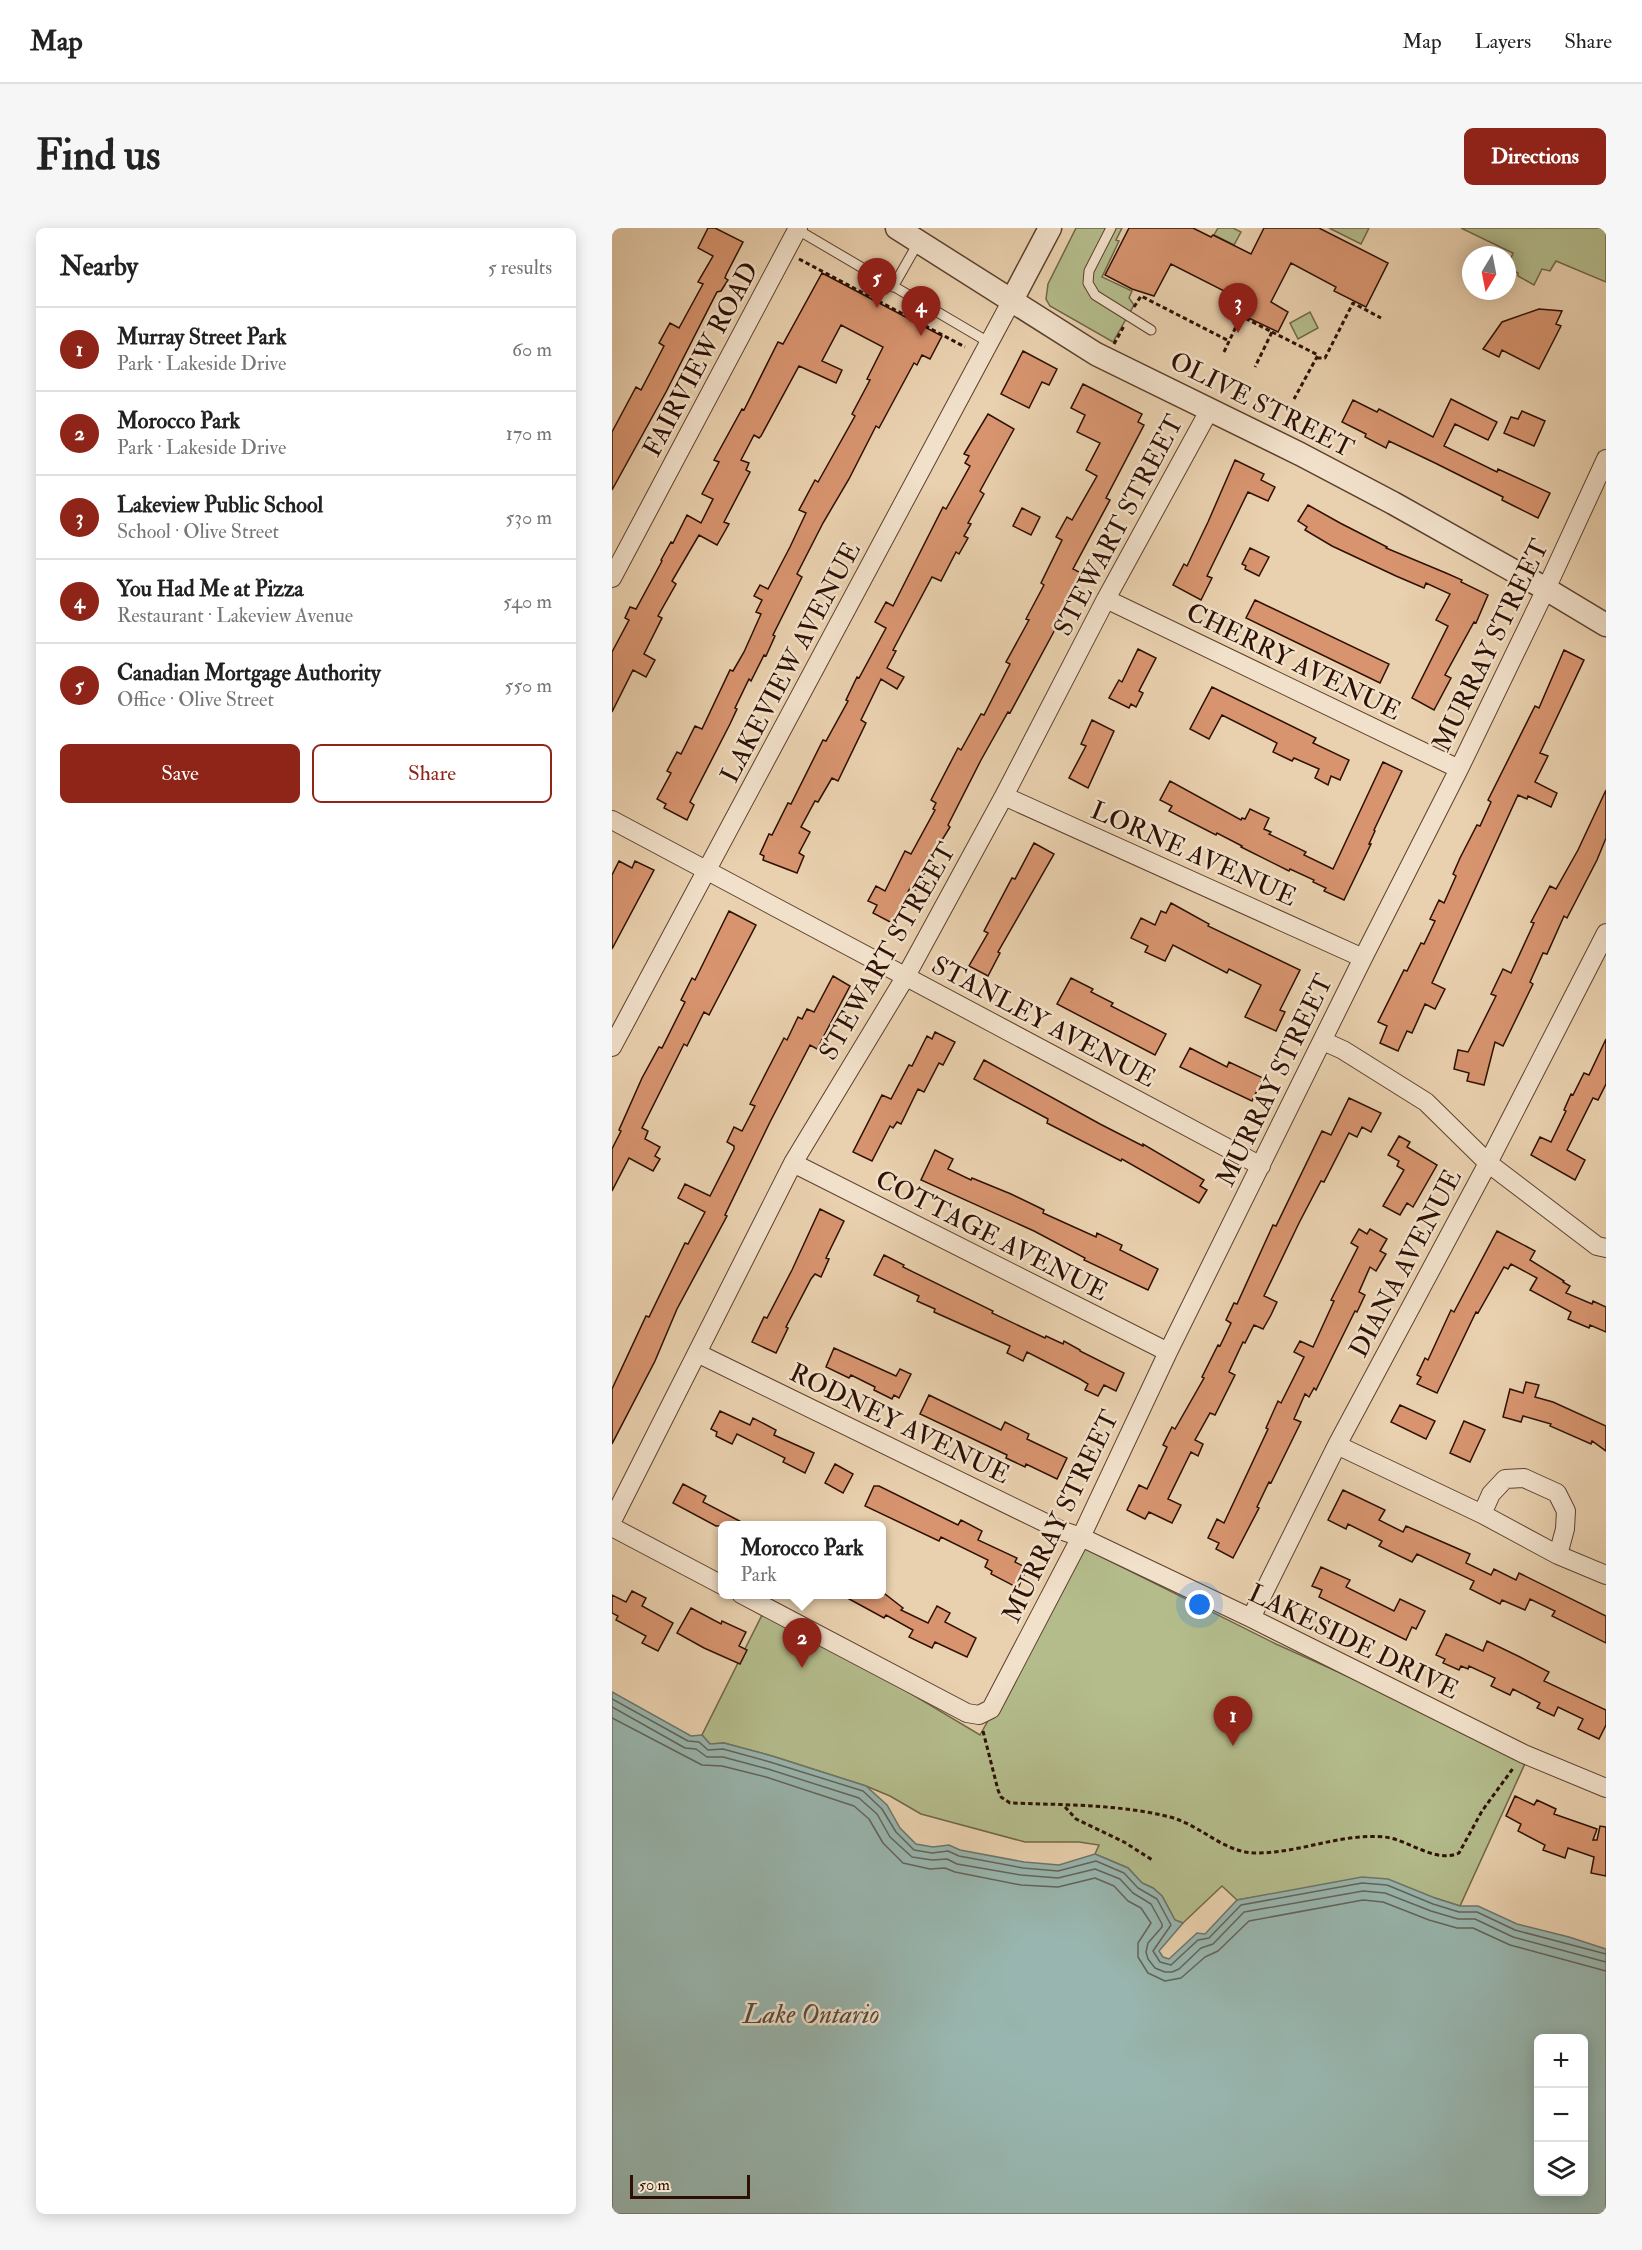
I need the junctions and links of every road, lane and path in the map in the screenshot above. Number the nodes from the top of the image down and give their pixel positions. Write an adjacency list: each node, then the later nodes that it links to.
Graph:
1 (897, 228): 5 (street, OLIVE STREET)
2 (1050, 228): 8 (street)
3 (1111, 228): 9 (lane)
4 (798, 229): 7 (lane); 26 (street, FAIRVIEW ROAD)
5 (918, 243): 7 (lane); 8 (street, OLIVE STREET)
6 (797, 258): 16 (path)
7 (893, 287): 14 (lane)
8 (1012, 300): 14 (street, LAKEVIEW AVENUE); 23 (street, OLIVE STREET)
9 (1129, 316): 11 (lane); 13 (path); 15 (path)
10 (1381, 318): 18 (path)
11 (1151, 330)
12 (1272, 332): 13 (path); 18 (path); 19 (path)
13 (1229, 341): 17 (path)
14 (990, 343): 33 (street, LAKEVIEW AVENUE)
15 (1114, 345)
16 (964, 346)
17 (1224, 352)
18 (1317, 358): 22 (path)
19 (1255, 367)
20 (1214, 371): 23 (path)
21 (1245, 386): 24 (path)
22 (1294, 399)
23 (1207, 400): 27 (street, OLIVE STREET); 28 (street, STEWART STREET)
24 (1234, 406)
25 (1606, 459): 27 (street, MURRAY STREET)
26 (612, 578)
27 (1546, 589): 29 (street, OLIVE STREET); 30 (street, MURRAY STREET)
28 (1106, 599): 30 (street, CHERRY AVENUE); 31 (street, STEWART STREET)
29 (1606, 625)
30 (1459, 768): 35 (street, MURRAY STREET)
31 (1004, 796): 35 (street, LORNE AVENUE); 36 (street, STEWART STREET)
32 (612, 820): 33 (street, STANLEY AVENUE)
33 (708, 869): 36 (street, STANLEY AVENUE); 38 (street, LAKEVIEW AVENUE)
34 (1606, 933): 40 (street, DIANA AVENUE)
35 (1363, 958): 37 (street, MURRAY STREET)
36 (906, 976): 39 (street, STEWART STREET); 41 (street, STANLEY AVENUE)
37 (1323, 1041): 40 (street); 41 (street, MURRAY STREET)
38 (612, 1047)
39 (793, 1163): 43 (street, STEWART STREET); 44 (street, COTTAGE AVENUE)
40 (1488, 1163): 42 (street); 45 (street, DIANA AVENUE)
41 (1261, 1166): 44 (street, MURRAY STREET)
42 (1606, 1248)
43 (697, 1353): 47 (street, STEWART STREET); 49 (street, RODNEY AVENUE)
44 (1168, 1353): 49 (street, MURRAY STREET)
45 (1337, 1445): 46 (street); 54 (street, DIANA AVENUE)
46 (1482, 1514): 50 (street); 50 (street)
47 (612, 1521)
48 (612, 1527): 52 (street)
49 (1081, 1537): 54 (street, LAKESIDE DRIVE); 55 (street, MURRAY STREET)
50 (1558, 1555): 51 (street)
51 (1606, 1575)
52 (718, 1582)
53 (750, 1599): 55 (street)
54 (1251, 1618): 56 (street, LAKESIDE DRIVE)
55 (979, 1715): 58 (path)
56 (1524, 1754): 57 (street, LAKESIDE DRIVE); 58 (path)
57 (1606, 1788)
58 (1063, 1806): 59 (path)
59 (1154, 1861)

